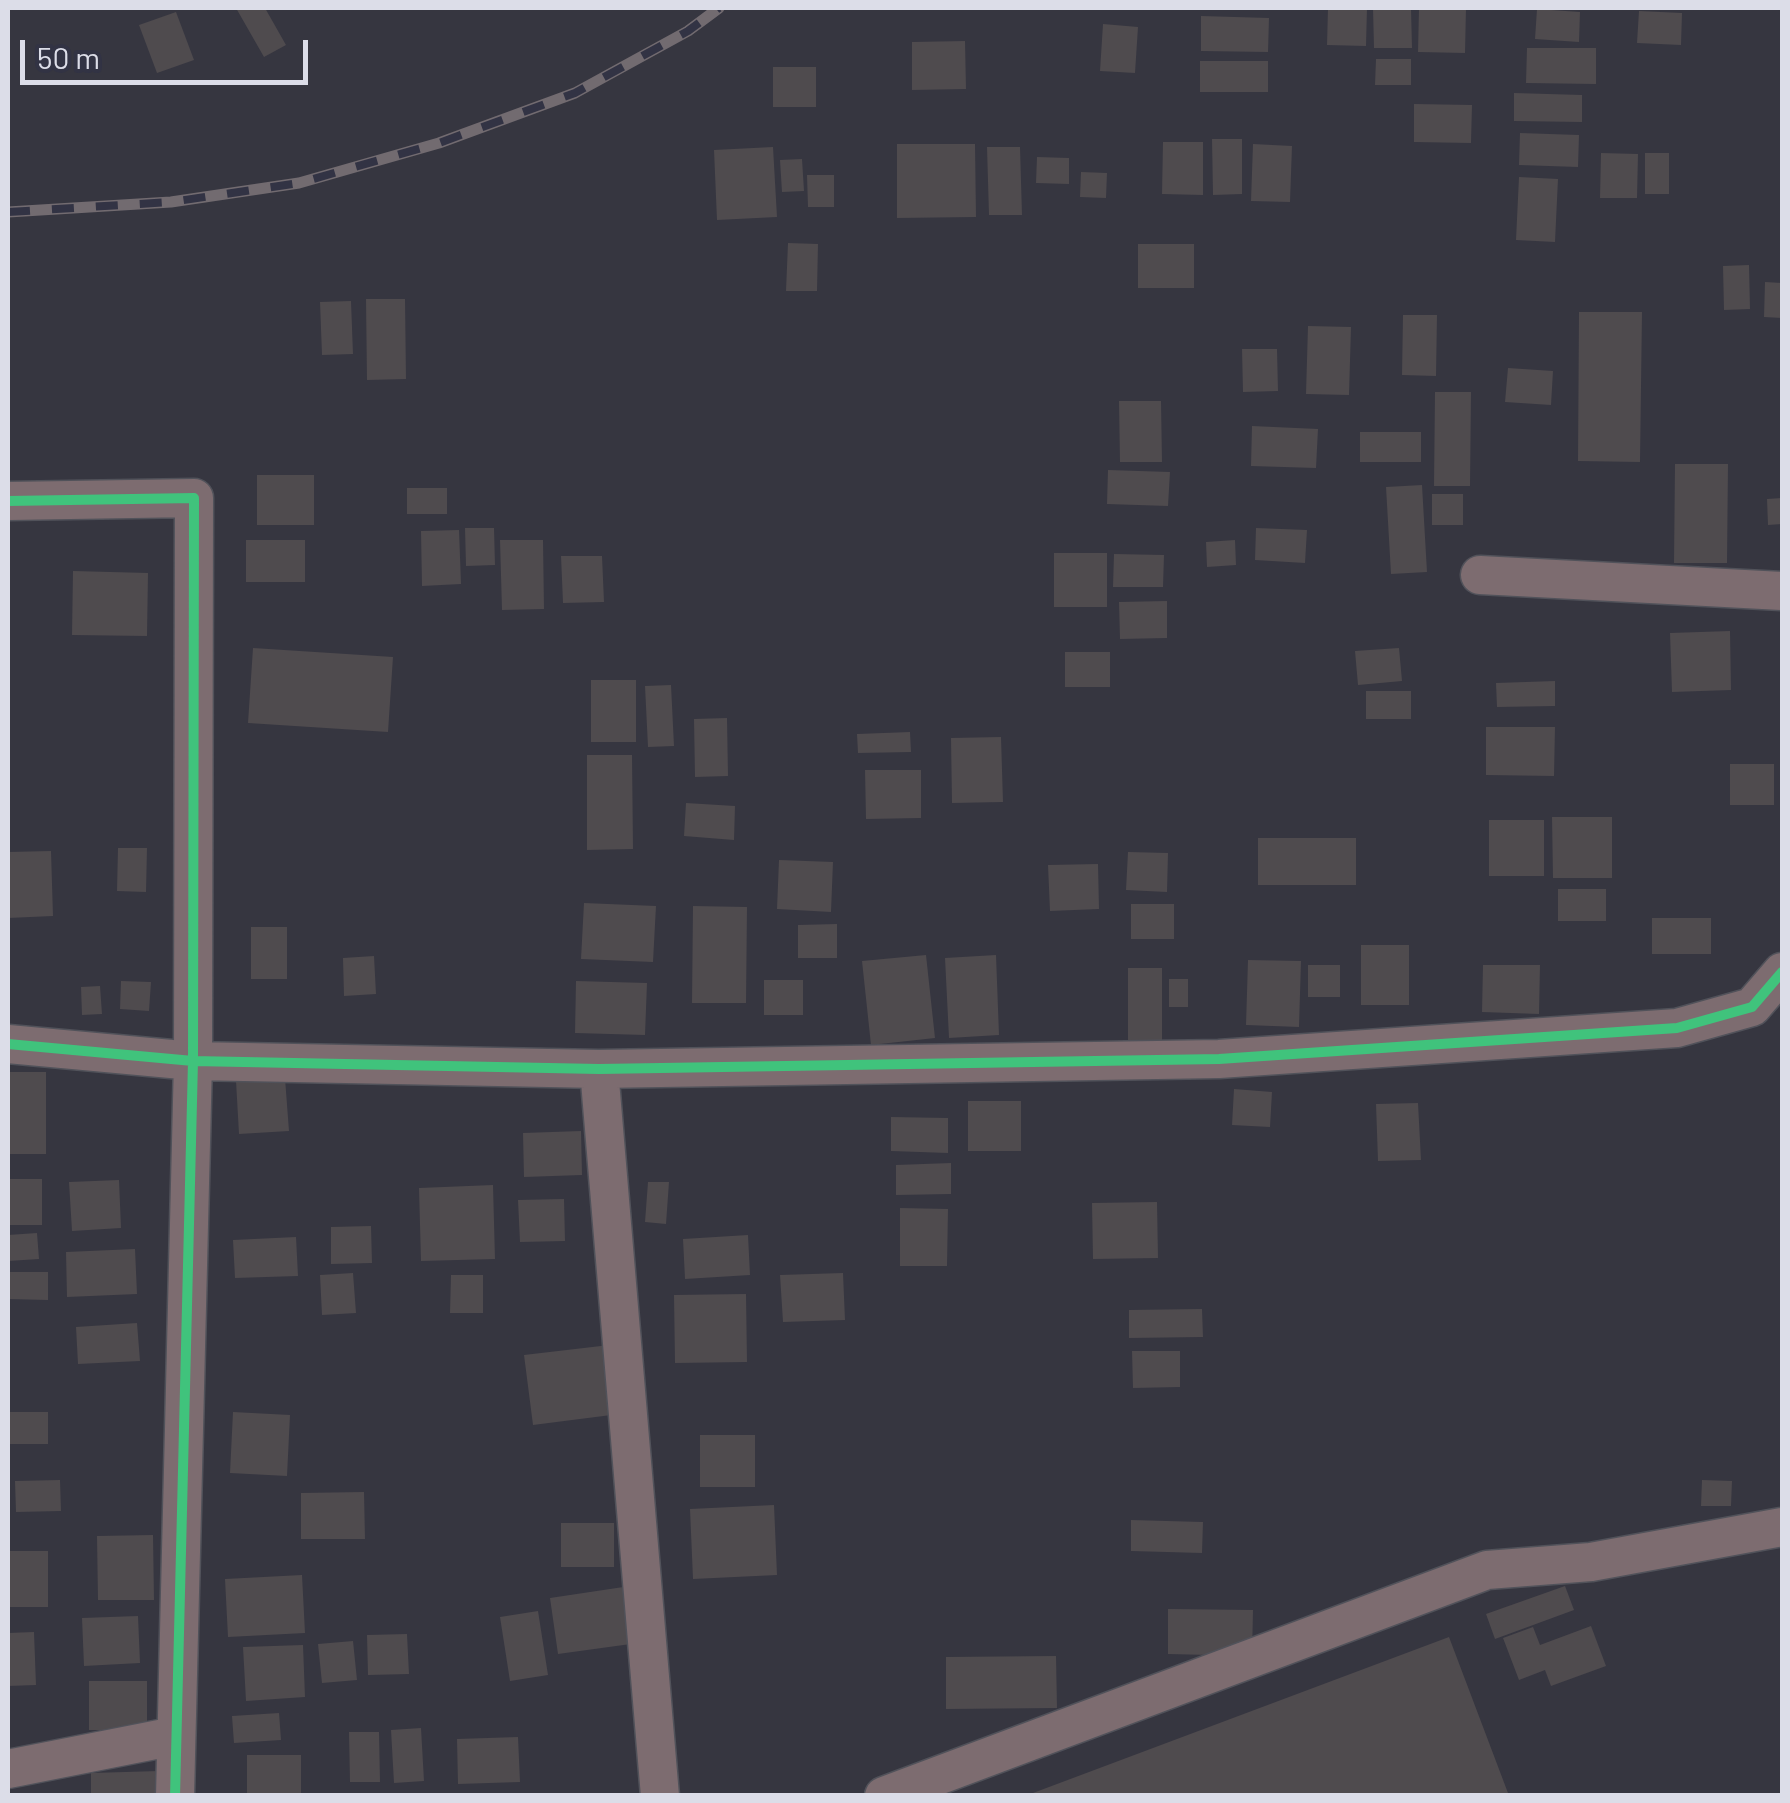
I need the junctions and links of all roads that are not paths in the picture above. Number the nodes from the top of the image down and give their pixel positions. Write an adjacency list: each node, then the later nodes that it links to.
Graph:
1 (8, 501): 6 (street)
2 (1480, 575): 3 (street)
3 (1782, 591)
4 (1782, 972): 7 (street)
5 (8, 1044): 6 (street)
6 (193, 1061): 7 (street); 9 (street)
7 (599, 1070): 12 (street)
8 (1782, 1528): 13 (street)
9 (175, 1736): 10 (street); 11 (street)
10 (8, 1769)
11 (174, 1796)
12 (660, 1796)
13 (884, 1796)

